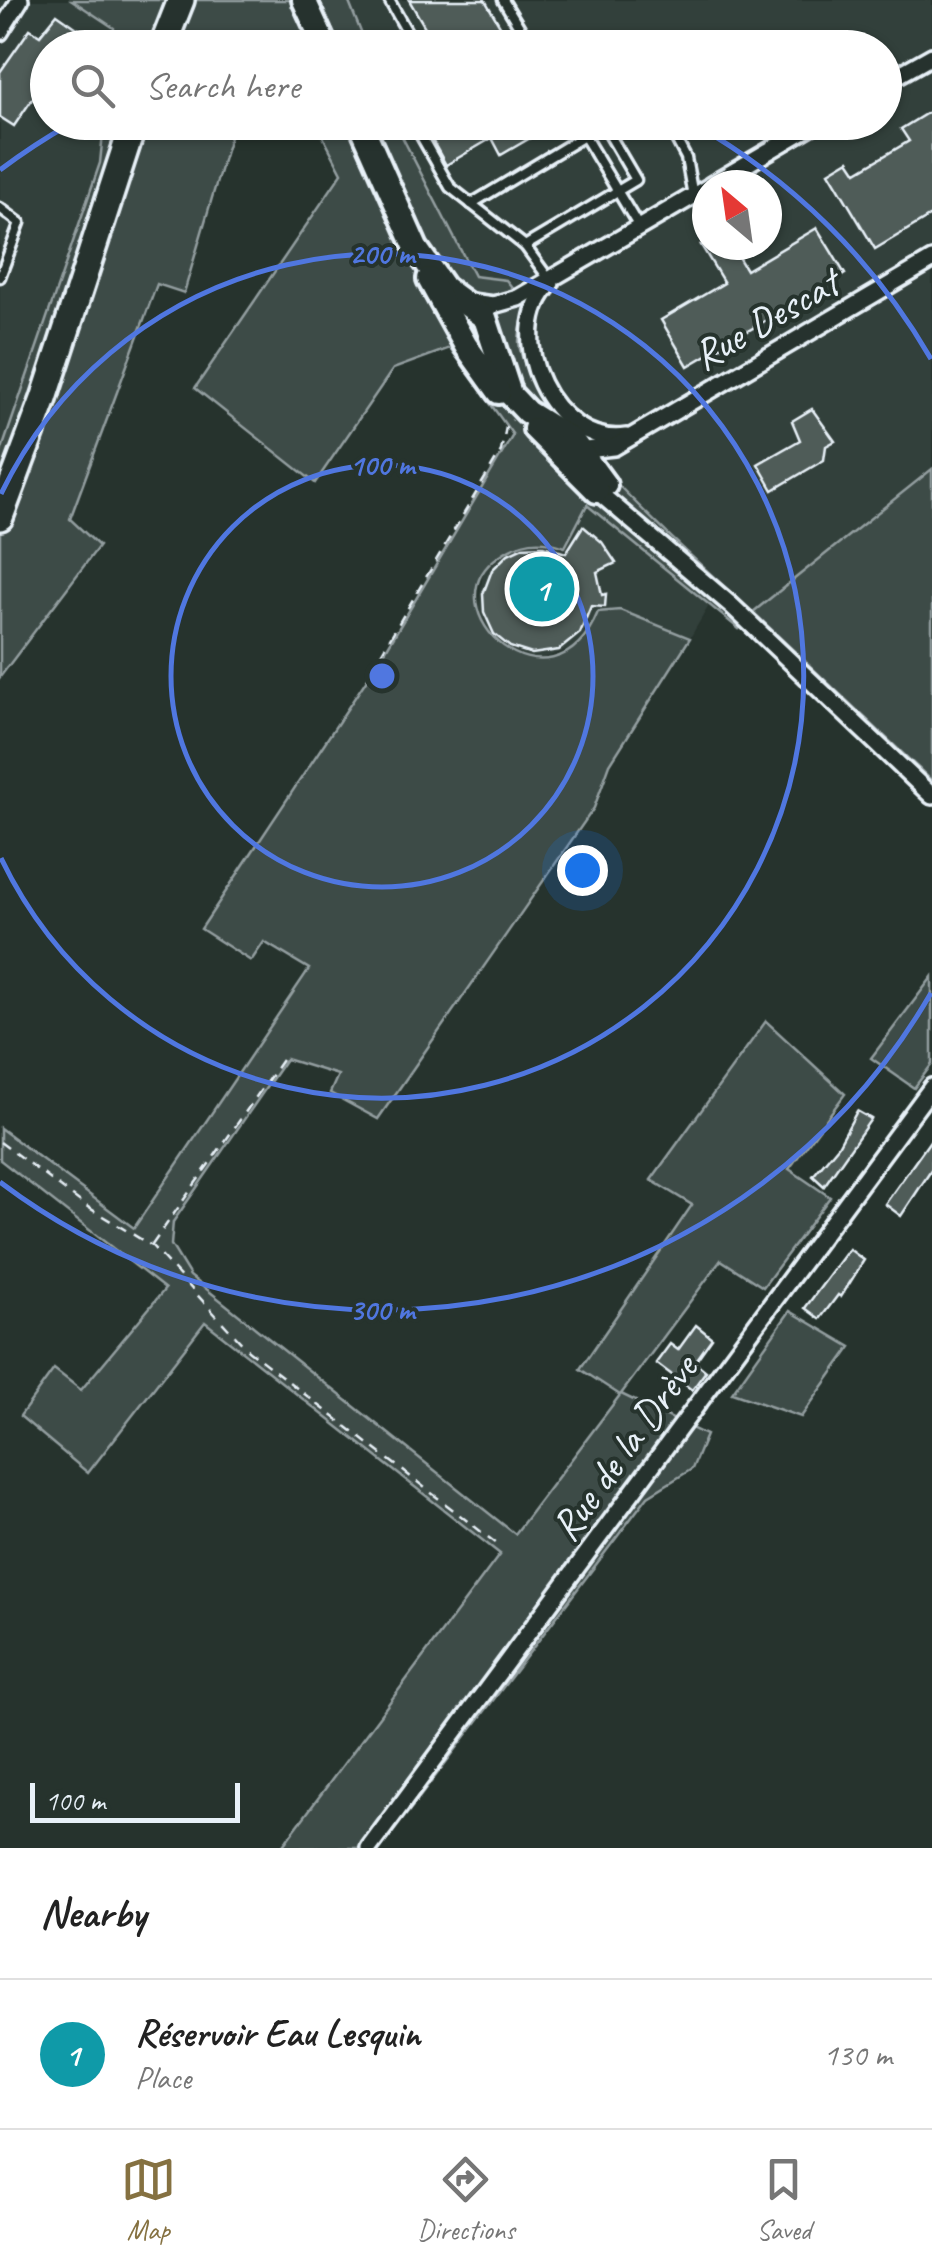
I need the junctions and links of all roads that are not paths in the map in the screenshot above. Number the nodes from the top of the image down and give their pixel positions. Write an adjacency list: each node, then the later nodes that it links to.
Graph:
1 (20, 0): 10 (street)
2 (182, 0): 6 (main road)
3 (304, 0): 7 (street)
4 (390, 0): 8 (lane)
5 (503, 0): 9 (lane)
6 (170, 30)
7 (318, 30)
8 (406, 30)
9 (521, 30)
10 (0, 32)
11 (932, 56): 12 (street)
12 (902, 74)
13 (128, 140): 40 (main road)
14 (368, 140): 29 (street)
15 (423, 140): 25 (lane)
16 (577, 140): 25 (lane)
17 (586, 140): 23 (lane)
18 (613, 140): 23 (lane)
19 (677, 140): 21 (lane)
20 (778, 140): 22 (street)
21 (693, 170)
22 (734, 170)
23 (618, 191): 27 (lane); 28 (lane)
24 (692, 197): 27 (street)
25 (471, 204): 28 (lane)
26 (0, 208): 32 (lane)
27 (639, 227): 31 (street)
28 (525, 246): 33 (lane)
29 (416, 248): 34 (street); 35 (street)
30 (932, 260): 36 (street, Rue Descat)
31 (566, 270): 33 (street); 36 (street)
32 (0, 277)
33 (549, 280): 34 (street)
34 (478, 306): 35 (street); 38 (street)
35 (466, 346): 37 (street)
36 (634, 435): 38 (street, Rue Descat)
37 (553, 444): 38 (street); 39 (street)
38 (583, 452): 39 (street)
39 (601, 488): 41 (street)
40 (0, 517)
41 (932, 796)
42 (932, 1087): 43 (street, Rue de la Drève)
43 (369, 1848)

